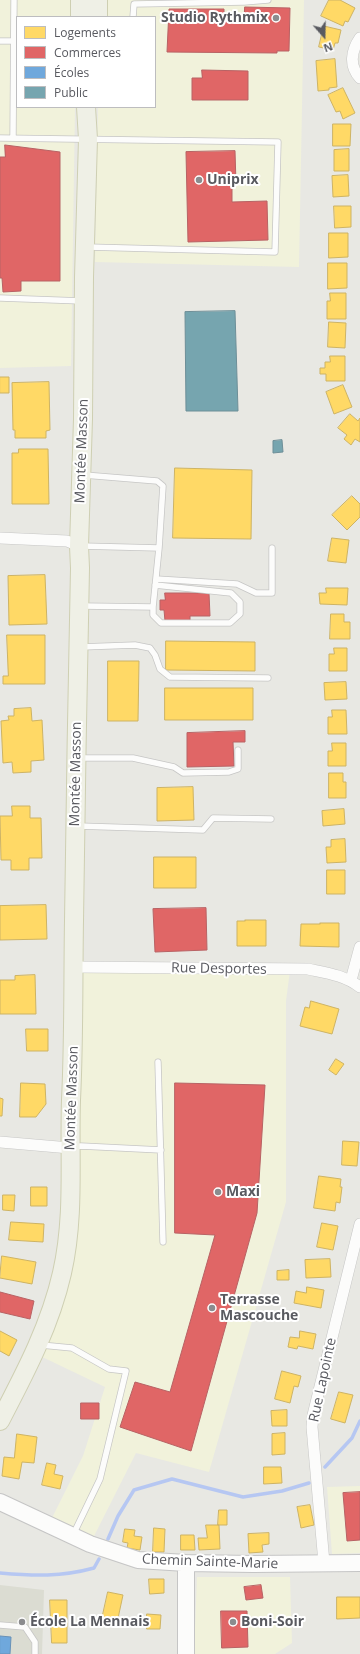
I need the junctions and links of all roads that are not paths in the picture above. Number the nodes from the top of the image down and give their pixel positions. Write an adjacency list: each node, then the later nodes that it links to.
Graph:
1 (14, 0): 11 (lane)
2 (80, 0): 6 (main road)
3 (98, 0): 7 (main road)
4 (268, 0): 5 (lane)
5 (243, 1): 8 (lane)
6 (80, 16)
7 (98, 16)
8 (133, 16)
9 (360, 38): 12 (street)
10 (0, 41): 11 (lane)
11 (15, 41): 15 (lane)
12 (360, 78)
13 (88, 109): 16 (main road, Montée Masson)
14 (0, 138): 15 (lane)
15 (13, 138): 16 (lane)
16 (88, 139): 17 (main road, Montée Masson); 17 (lane)
17 (85, 247): 19 (main road, Montée Masson)
18 (0, 298): 19 (lane)
19 (84, 301): 20 (main road, Montée Masson)
20 (81, 475): 22 (main road, Montée Masson); 23 (lane)
21 (0, 538): 22 (street)
22 (79, 546): 23 (lane); 26 (main road, Montée Masson)
23 (159, 548): 25 (lane)
24 (272, 548): 25 (lane)
25 (156, 582): 27 (lane); 27 (lane)
26 (79, 606): 27 (lane); 28 (main road, Montée Masson)
27 (153, 607)
28 (79, 647): 29 (lane); 31 (main road, Montée Masson)
29 (268, 678)
30 (238, 750): 31 (lane)
31 (77, 758): 33 (main road, Montée Masson)
32 (271, 819): 33 (lane)
33 (76, 826): 35 (main road, Montée Masson)
34 (360, 947): 36 (street)
35 (74, 967): 36 (street, Rue Desportes); 39 (main road, Montée Masson)
36 (356, 983)
37 (158, 1062): 40 (lane)
38 (0, 1142): 39 (street)
39 (70, 1148): 40 (lane); 43 (main road, Montée Masson)
40 (161, 1150): 42 (lane)
41 (360, 1224): 48 (street, Rue Lapointe)
42 (163, 1242)
43 (39, 1345): 44 (main road, Montée Masson); 46 (lane)
44 (0, 1421)
45 (0, 1502): 46 (street, Chemin Sainte-Marie)
46 (72, 1536): 47 (street, Chemin Sainte-Marie)
47 (186, 1563): 48 (street, Chemin Sainte-Marie); 52 (street)
48 (324, 1563): 49 (street, Chemin Sainte-Marie)
49 (360, 1563)
50 (0, 1624): 51 (lane)
51 (35, 1654)
52 (186, 1654)

